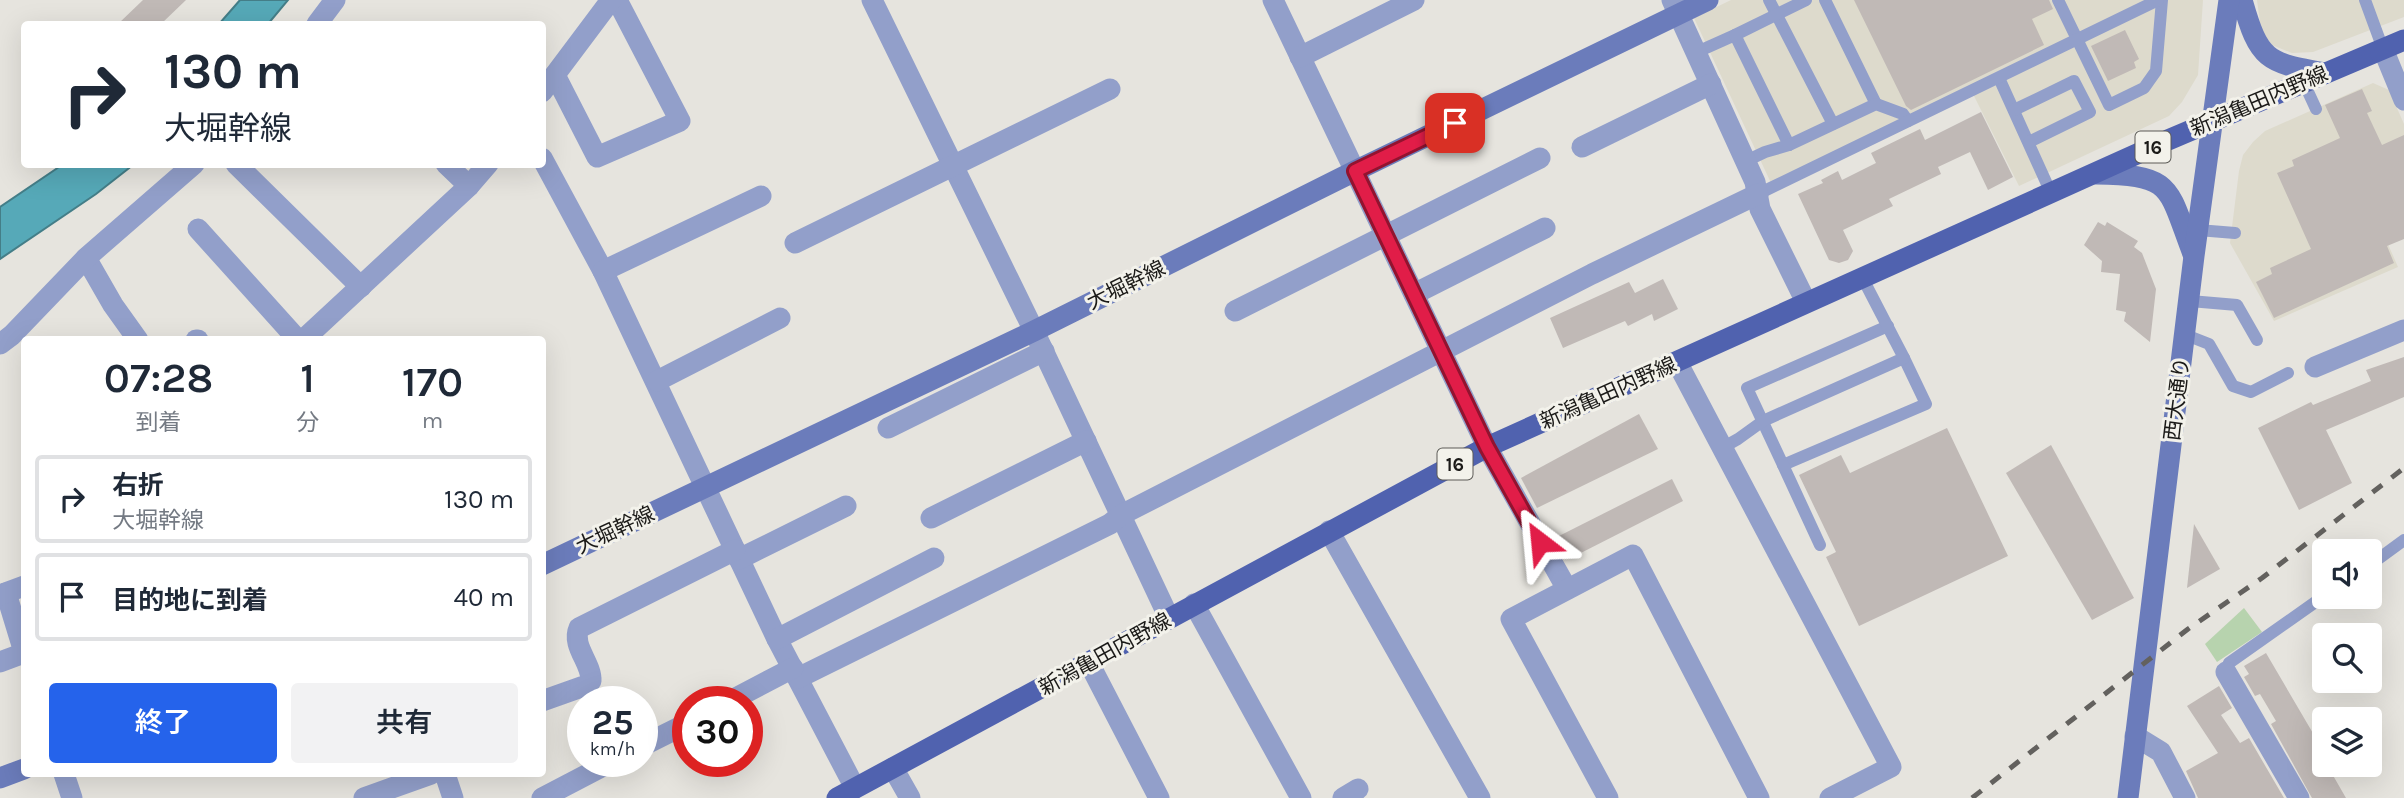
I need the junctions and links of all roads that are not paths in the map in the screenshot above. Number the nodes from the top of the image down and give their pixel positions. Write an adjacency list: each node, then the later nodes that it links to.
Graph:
1 (335, 0): 18 (street)
2 (611, 0): 26 (street)
3 (617, 0): 26 (street)
4 (872, 0): 47 (street)
5 (1273, 0): 24 (street)
6 (1414, 0): 24 (street)
7 (1708, 0): 16 (street, 大堀幹線)
8 (1769, 0): 17 (lane)
9 (1806, 0): 17 (lane)
10 (1825, 0): 35 (lane)
11 (2058, 0): 20 (lane)
12 (2160, 0): 20 (lane); 32 (lane)
13 (2229, 0): 39 (street, 西大通り)
14 (2242, 0): 25 (street)
15 (2365, 0): 22 (lane)
16 (1675, 7): 23 (street); 52 (street, 大堀幹線)
17 (1777, 14): 19 (lane); 40 (lane)
18 (319, 21)
19 (1735, 35): 23 (lane); 42 (lane)
20 (2077, 40): 27 (lane); 32 (lane)
21 (2404, 40): 22 (main road, 新潟亀田内野線 / 16)
22 (2383, 49): 25 (main road, 新潟亀田内野線 / 16); 34 (street)
23 (1697, 52): 29 (street)
24 (1300, 57): 52 (street)
25 (2326, 73): 28 (main road, 新潟亀田内野線 / 16)
26 (555, 75): 30 (street)
27 (1999, 78): 37 (lane); 38 (lane)
28 (2304, 83): 36 (lane); 39 (main road, 新潟亀田内野線 / 16)
29 (1712, 84): 43 (street); 45 (street)
30 (546, 87)
31 (1110, 89): 47 (street)
32 (2101, 89): 33 (lane)
33 (2083, 98): 37 (lane); 41 (lane)
34 (2404, 100)
35 (1876, 104): 38 (lane); 40 (lane)
36 (2316, 109)
37 (2014, 110): 41 (lane)
38 (1908, 121): 56 (lane)
39 (2211, 121): 53 (main road, 新潟亀田内野線 / 16); 60 (street, 西大通り)
40 (1833, 124): 42 (lane)
41 (2029, 142): 55 (lane)
42 (1789, 145): 45 (lane)
43 (1582, 147)
44 (1540, 158): 62 (street)
45 (1746, 160): 56 (street)
46 (546, 165): 66 (street)
47 (952, 165): 63 (street); 76 (street)
48 (189, 168): 65 (street)
49 (240, 168): 68 (street)
50 (450, 168): 54 (street)
51 (485, 168): 54 (street)
52 (1355, 171): 62 (street); 76 (street, 大堀幹線)
53 (2096, 174): 55 (main road, 新潟亀田内野線 / 16); 64 (street)
54 (469, 186): 68 (street)
55 (2051, 193): 67 (main road, 新潟亀田内野線 / 16)
56 (1758, 194): 71 (street); 84 (street)
57 (761, 196): 66 (street)
58 (1545, 228): 69 (street)
59 (198, 229): 79 (street)
60 (2198, 230): 61 (lane); 64 (street, 西大通り)
61 (2235, 233)
62 (1386, 235): 69 (street); 72 (street)
63 (795, 243)
64 (2194, 256): 70 (street, 西大通り)
65 (86, 258): 78 (street); 82 (street)
66 (603, 271): 89 (street)
67 (1862, 277): 71 (main road, 新潟亀田内野線 / 16); 74 (lane)
68 (361, 287): 80 (street)
69 (1414, 294): 84 (street)
70 (2190, 301): 77 (street, 西大通り); 81 (lane)
71 (1806, 302): 86 (main road, 新潟亀田内野線 / 16)
72 (1235, 311)
73 (780, 318): 89 (street)
74 (1888, 326): 85 (lane); 90 (lane)
75 (2404, 330): 87 (street)
76 (1034, 331): 83 (street); 96 (street, 大堀幹線)
77 (2186, 335): 88 (lane); 121 (street, 西大通り)
78 (135, 336)
79 (297, 336)
80 (306, 336)
81 (2257, 340)
82 (0, 344)
83 (1044, 351): 91 (street); 92 (street)
84 (1441, 351): 93 (street); 98 (street)
85 (1904, 358): 90 (lane); 95 (lane)
86 (1677, 362): 93 (main road, 新潟亀田内野線 / 16); 94 (street)
87 (2315, 367)
88 (2288, 373)
89 (657, 380): 96 (street)
90 (1763, 421): 94 (lane); 95 (lane)
91 (888, 428)
92 (1086, 441): 98 (street); 99 (street)
93 (1487, 447): 100 (main road, 新潟亀田内野線 / 16); 107 (street)
94 (1722, 448): 140 (street)
95 (1783, 465): 102 (lane)
96 (705, 488): 103 (street); 106 (street, 大堀幹線)
97 (846, 506): 103 (street)
98 (1121, 515): 111 (street); 118 (street)
99 (931, 518)
100 (1329, 531): 109 (main road, 新潟亀田内野線 / 16); 137 (street)
101 (2404, 540): 104 (lane)
102 (1820, 545)
103 (737, 555): 113 (street); 120 (street)
104 (2382, 556)
105 (934, 558): 113 (street)
106 (546, 563)
107 (1567, 589): 138 (street); 139 (street)
108 (10, 591): 112 (street)
109 (1194, 604): 111 (main road, 新潟亀田内野線 / 16); 136 (street)
110 (2312, 604): 117 (lane)
111 (1170, 618): 116 (main road, 新潟亀田内野線 / 16)
112 (21, 639)
113 (777, 639): 118 (street)
114 (21, 653): 115 (street)
115 (0, 662)
116 (1089, 663): 122 (main road, 新潟亀田内野線 / 16); 135 (street)
117 (2226, 672): 143 (street)
118 (795, 673): 119 (street); 129 (street)
119 (763, 687)
120 (546, 700)
121 (2135, 736): 141 (street, 西大通り); 142 (street)
122 (893, 768): 129 (main road, 新潟亀田内野線 / 16); 134 (street)
123 (21, 770): 128 (street)
124 (65, 777): 130 (street)
125 (423, 777): 131 (street)
126 (446, 777): 132 (street)
127 (582, 777): 133 (street)
128 (0, 778)
129 (846, 793)
130 (72, 798)
131 (364, 798)
132 (453, 798)
133 (542, 798)
134 (909, 798)
135 (1160, 798)
136 (1301, 798)
137 (1480, 798)
138 (1608, 798)
139 (1759, 798)
140 (1830, 798)
141 (2128, 798)
142 (2185, 798)
143 (2299, 798)

